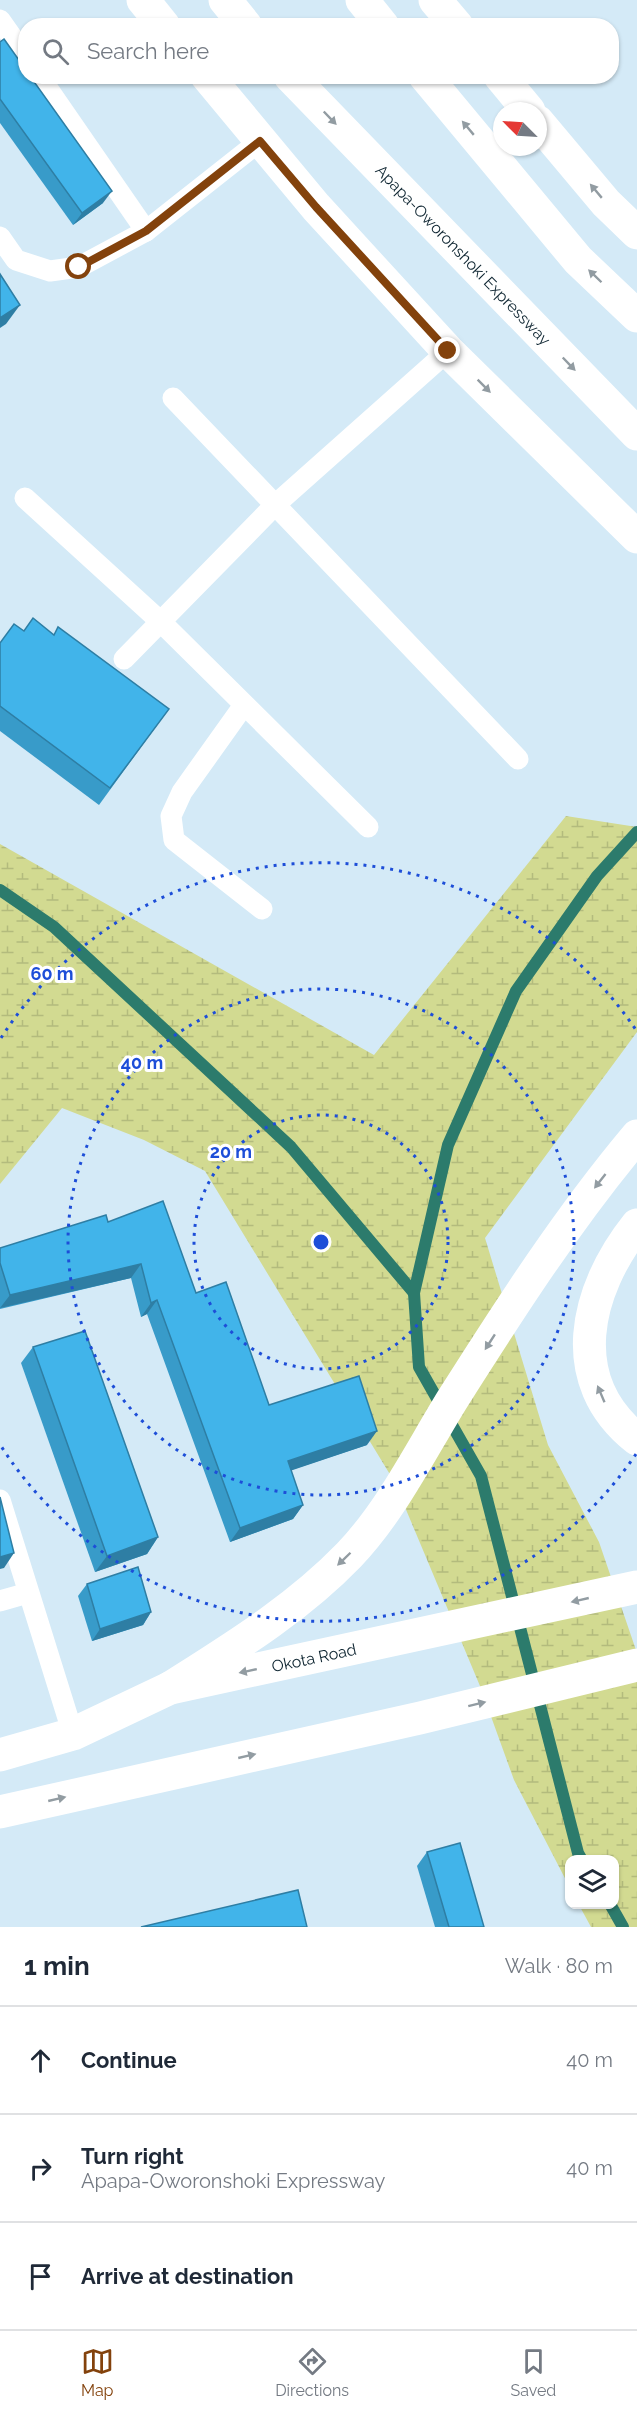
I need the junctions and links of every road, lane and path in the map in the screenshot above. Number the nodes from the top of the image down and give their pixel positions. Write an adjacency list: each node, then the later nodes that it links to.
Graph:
1 (143, 0): 5 (main road)
2 (225, 0): 6 (main road)
3 (362, 0): 7 (main road)
4 (435, 0): 8 (main road)
5 (158, 18)
6 (240, 18)
7 (377, 18)
8 (450, 18)
9 (0, 20): 10 (lane)
10 (18, 46)
11 (45, 84): 19 (lane)
12 (214, 84): 18 (main road)
13 (298, 84): 25 (main road, Apapa-Oworonshoki Expressway, one-way to 25)
14 (432, 84): 22 (main road, one-way to 14)
15 (507, 84): 16 (main road)
16 (522, 102)
17 (547, 133): 20 (main road, one-way to 17)
18 (260, 141): 19 (lane); 23 (main road)
19 (146, 231): 21 (lane)
20 (637, 232)
21 (0, 237)
22 (637, 316)
23 (448, 351): 27 (lane); 28 (main road, one-way to 28)
24 (173, 398): 27 (lane)
25 (637, 434)
26 (25, 498): 29 (lane)
27 (276, 504): 29 (lane); 32 (lane)
28 (637, 537)
29 (161, 622): 30 (lane); 31 (lane)
30 (124, 659)
31 (244, 705): 33 (lane); 34 (lane)
32 (518, 759)
33 (368, 827)
34 (262, 909)
35 (637, 1136): 43 (main road, one-way to 43)
36 (637, 1225): 37 (main road, one-way to 36)
37 (637, 1439)
38 (0, 1500): 40 (lane)
39 (637, 1587): 43 (main road, Okota Road, one-way to 43)
40 (28, 1593): 41 (lane); 44 (lane)
41 (0, 1601)
42 (637, 1665): 46 (main road, one-way to 42)
43 (171, 1688): 44 (main road, Okota Road)
44 (73, 1734): 45 (main road, Okota Road)
45 (0, 1755)
46 (0, 1812)

